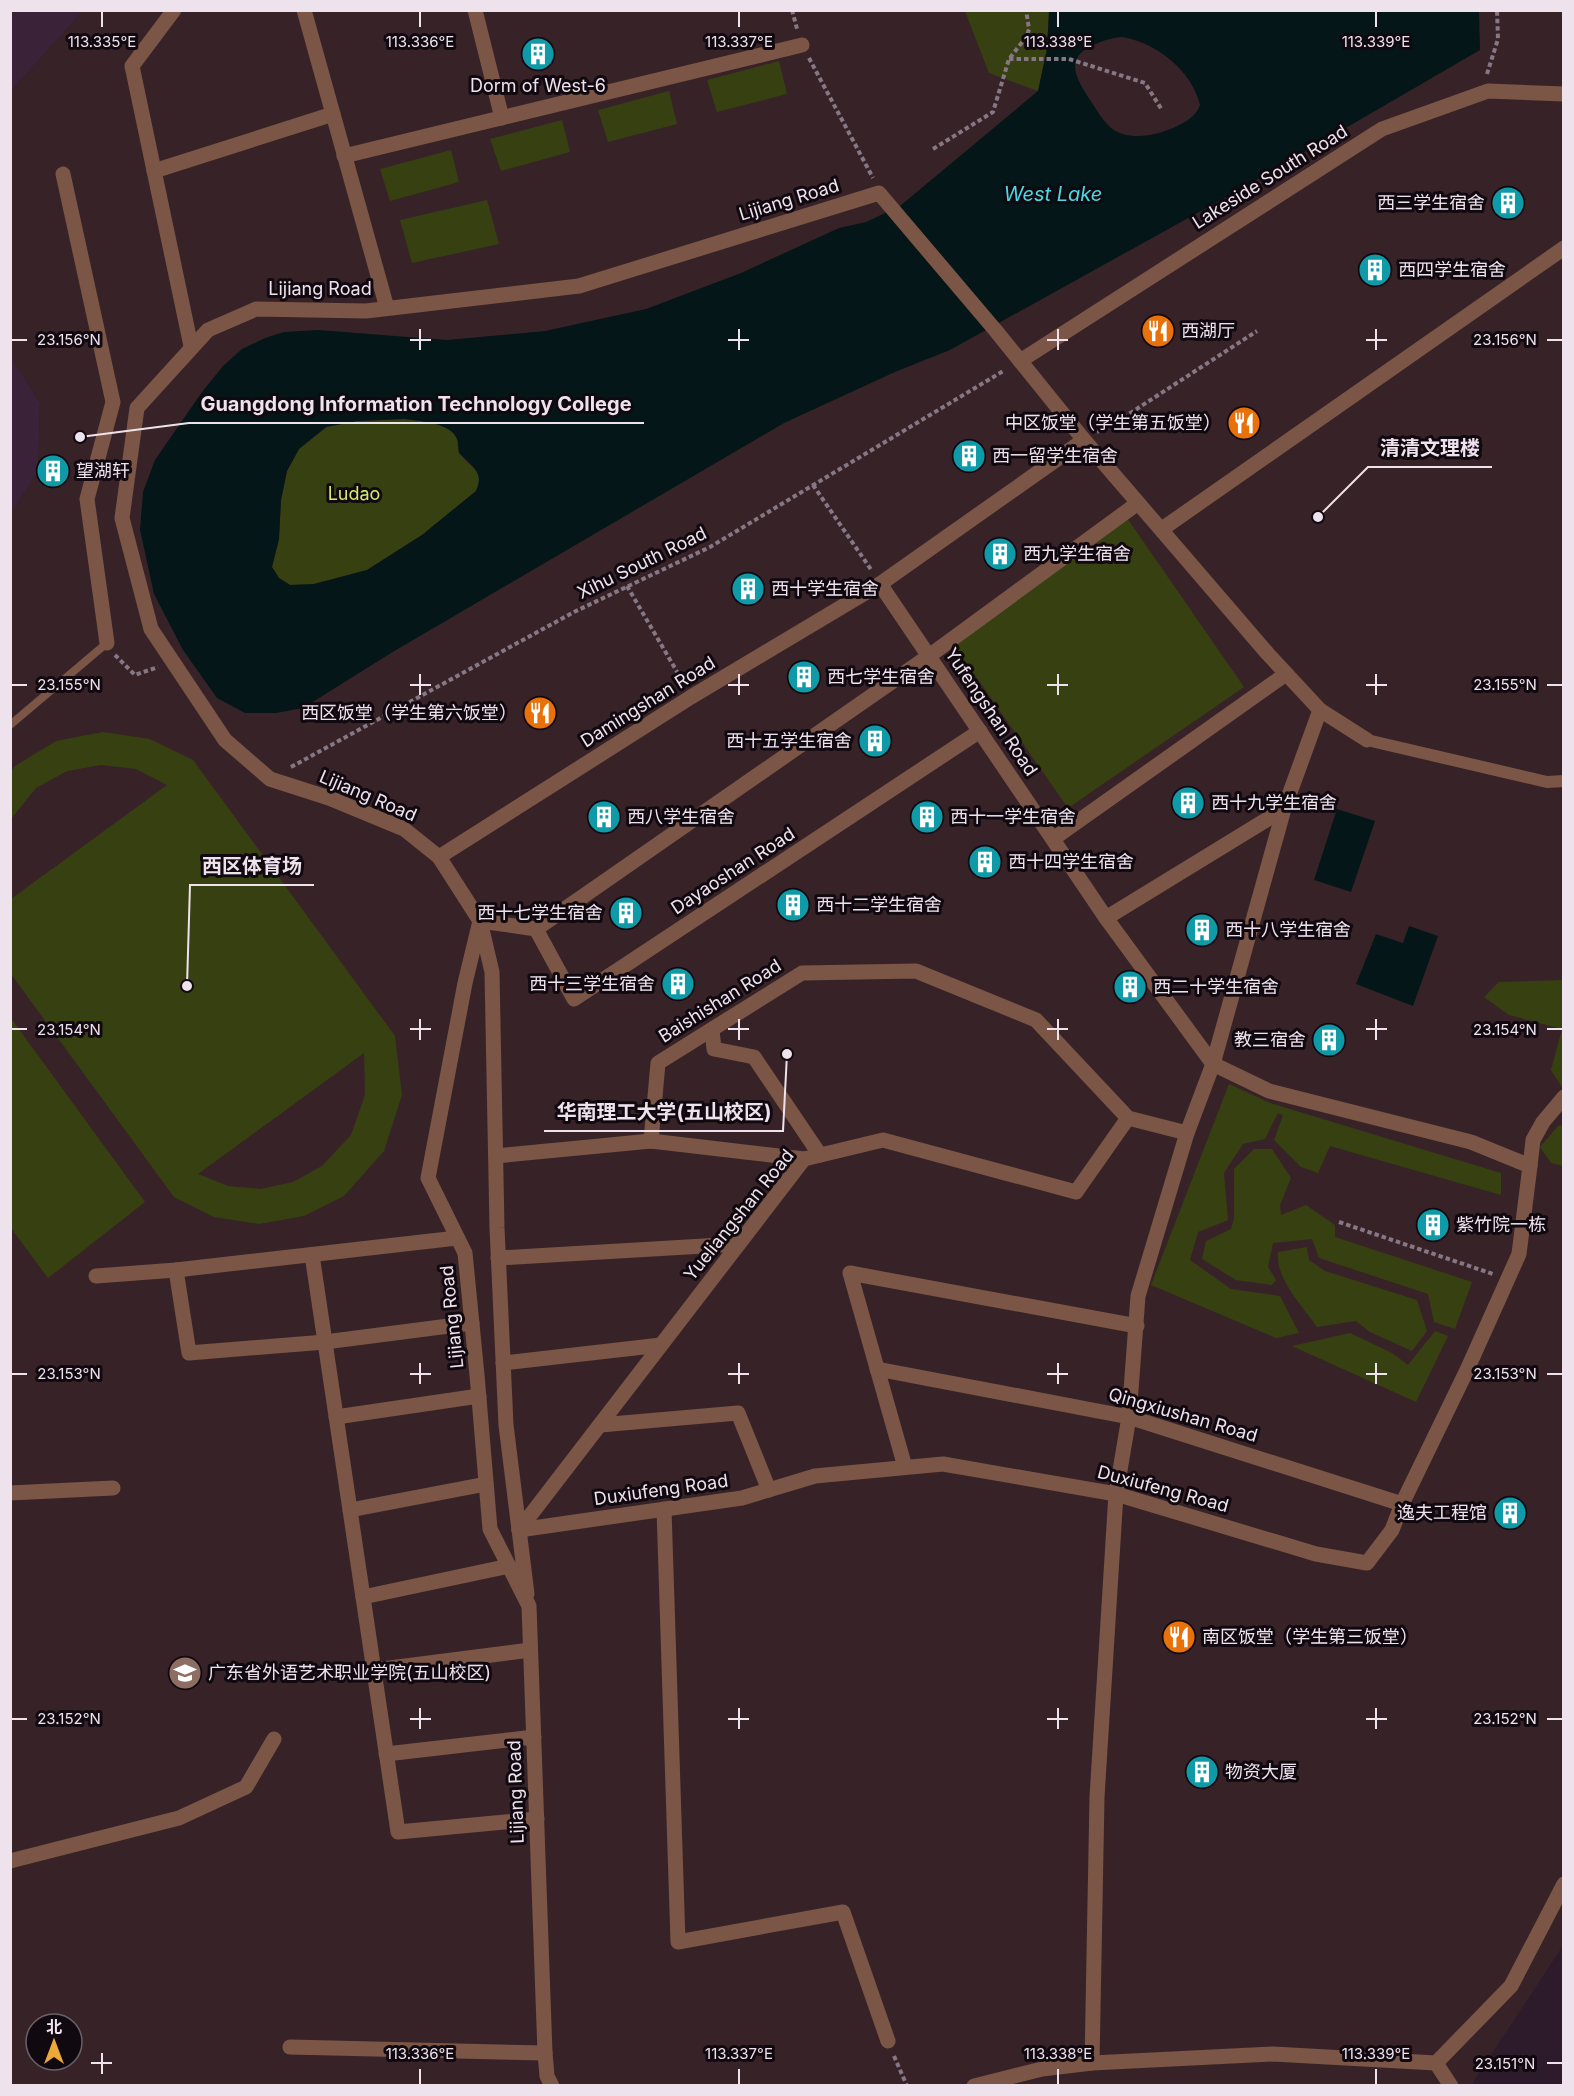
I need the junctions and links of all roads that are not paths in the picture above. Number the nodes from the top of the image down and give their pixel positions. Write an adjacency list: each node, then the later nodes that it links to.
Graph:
1 (174, 10): 9 (street)
2 (304, 10): 6 (street)
3 (475, 10): 7 (street)
4 (802, 45): 7 (street)
5 (1563, 94): 14 (street, Lakeside South Road)
6 (333, 114): 8 (street); 9 (street)
7 (502, 118): 8 (street)
8 (344, 156): 12 (street)
9 (154, 171): 13 (street)
10 (63, 174): 19 (street)
11 (1563, 248): 17 (street)
12 (387, 308): 13 (street, Lijiang Road); 14 (street, Lijiang Road)
13 (191, 346): 29 (street, Lijiang Road)
14 (1020, 361): 15 (street)
15 (1084, 440): 16 (street); 18 (street)
16 (1138, 503): 17 (street); 20 (street)
17 (1162, 529): 21 (street)
18 (880, 584): 20 (street, Yufengshan Road); 29 (street, Damingshan Road)
19 (107, 643): 23 (lane)
20 (929, 656): 24 (street, Yufengshan Road); 32 (street)
21 (1287, 674): 22 (street); 28 (street)
22 (1320, 710): 25 (street); 27 (street)
23 (10, 725)
24 (980, 731): 28 (street, Yufengshan Road); 32 (street, Dayaoshan Road)
25 (1367, 740): 26 (street)
26 (1563, 781)
27 (1284, 809): 30 (street); 34 (street)
28 (1053, 839): 30 (street, Yufengshan Road)
29 (439, 857): 31 (street, Lijiang Road)
30 (1106, 918): 34 (street, Yufengshan Road)
31 (480, 921): 32 (street); 39 (street); 42 (street, Lijiang Road)
32 (536, 929)
33 (711, 1030): 36 (street, Baishishan Road); 38 (street, Baishishan Road); 40 (street)
34 (1213, 1064): 37 (street); 41 (street)
35 (1563, 1097): 41 (street, Duxiufeng Road)
36 (1128, 1118): 37 (street); 40 (street, Yueliangshan Road)
37 (1187, 1133): 49 (street)
38 (651, 1141): 39 (street); 40 (street)
39 (496, 1156): 45 (street)
40 (812, 1157): 43 (street, Yueliangshan Road)
41 (1530, 1166): 64 (street, Duxiufeng Road)
42 (457, 1238): 44 (street); 48 (street, Lijiang Road)
43 (738, 1244): 45 (street); 51 (street, Yueliangshan Road)
44 (312, 1255): 46 (street); 50 (street)
45 (498, 1258): 52 (street)
46 (176, 1270): 47 (street); 50 (street)
47 (96, 1276)
48 (472, 1323): 50 (street); 54 (street, Lijiang Road)
49 (1137, 1326): 53 (street); 56 (street)
50 (325, 1342): 55 (street)
51 (662, 1345): 52 (street); 57 (street, Yueliangshan Road)
52 (503, 1363): 67 (street)
53 (877, 1369): 56 (street, Qingxiushan Road); 58 (street)
54 (479, 1396): 55 (street); 59 (street, Lijiang Road)
55 (336, 1417): 66 (street)
56 (1129, 1417): 63 (street); 64 (street, Qingxiushan Road)
57 (600, 1425): 61 (street); 67 (street, Yueliangshan Road)
58 (905, 1467): 61 (street, Duxiufeng Road); 63 (street, Duxiufeng Road)
59 (486, 1484): 66 (street); 68 (street, Lijiang Road)
60 (113, 1488): 62 (street)
61 (769, 1490): 65 (street, Duxiufeng Road)
62 (10, 1493)
63 (1116, 1494): 64 (street, Duxiufeng Road); 82 (street)
64 (1402, 1504)
65 (664, 1509): 67 (street, Duxiufeng Road); 79 (street)
66 (350, 1510): 69 (street)
67 (519, 1530): 70 (street)
68 (509, 1566): 69 (street); 70 (street, Lijiang Road)
69 (363, 1597): 72 (street)
70 (529, 1606): 71 (street, Lijiang Road)
71 (531, 1650): 72 (street); 73 (street, Lijiang Road)
72 (374, 1670): 75 (street)
73 (534, 1737): 75 (street); 76 (street, Lijiang Road)
74 (274, 1739): 77 (street)
75 (386, 1754): 76 (street)
76 (537, 1819): 81 (street, Lijiang Road)
77 (10, 1861)
78 (1563, 1884): 83 (street)
79 (888, 2041)
80 (290, 2048): 81 (street)
81 (545, 2053): 85 (street, Lijiang Road)
82 (1092, 2063): 83 (street); 84 (street)
83 (1436, 2063): 88 (street)
84 (1042, 2069): 86 (street); 87 (street)
85 (550, 2081)
86 (974, 2085)
87 (1035, 2085)
88 (1451, 2085)

